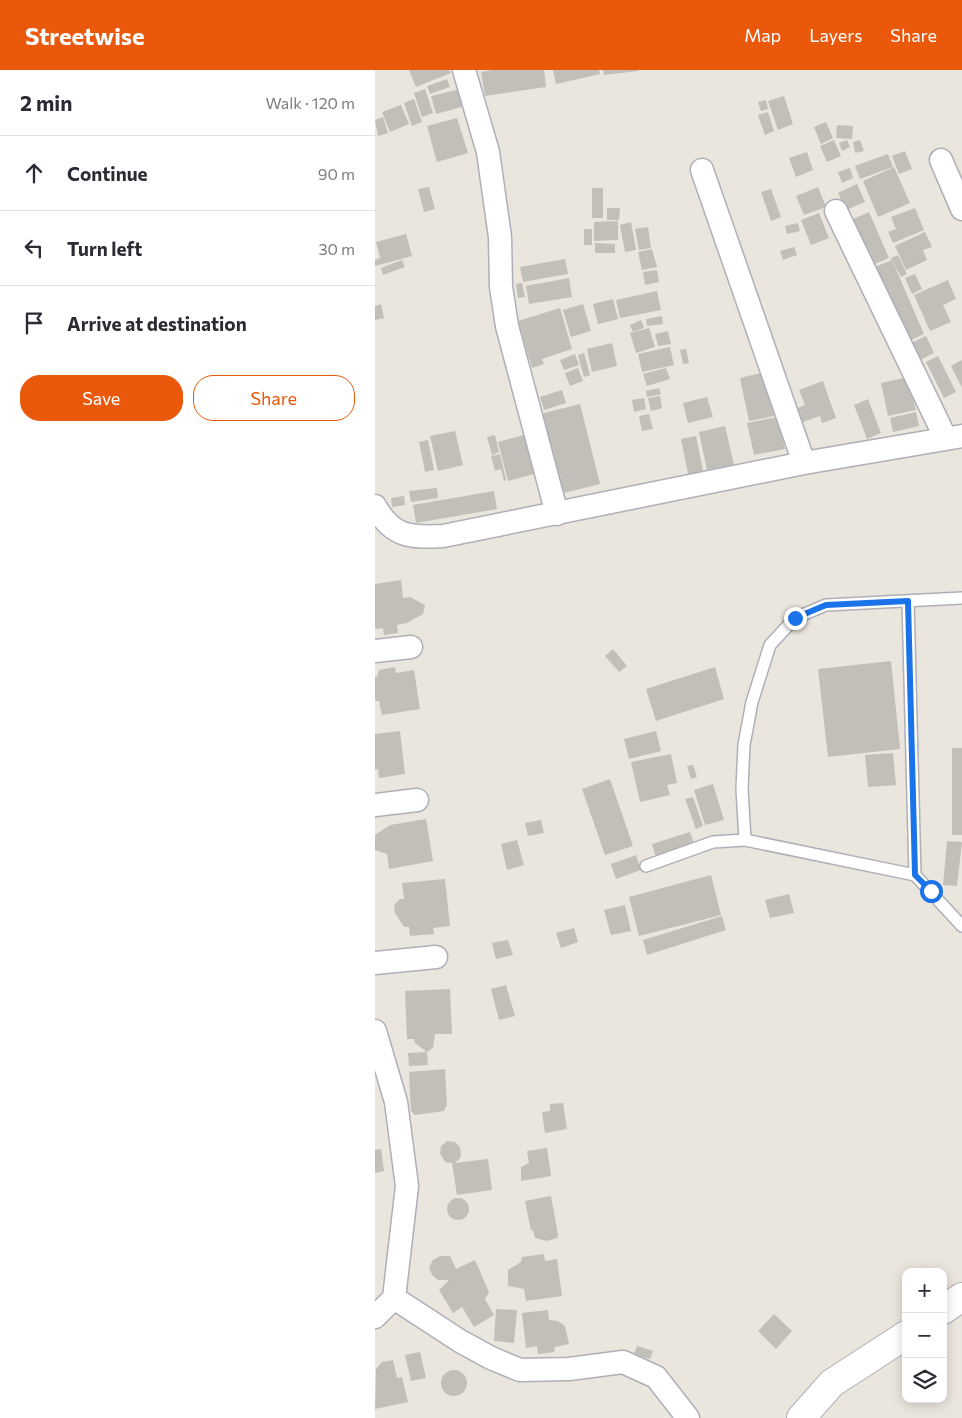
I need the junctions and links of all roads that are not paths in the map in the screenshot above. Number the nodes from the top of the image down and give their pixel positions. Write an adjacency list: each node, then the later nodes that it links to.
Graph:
1 (464, 70): 9 (street)
2 (941, 160): 4 (street)
3 (702, 170): 7 (street)
4 (962, 209)
5 (836, 211): 6 (street)
6 (954, 437): 7 (street)
7 (804, 463): 9 (street)
8 (375, 506): 9 (street)
9 (557, 514)
10 (962, 598): 11 (lane)
11 (908, 601): 16 (lane); 18 (lane)
12 (411, 647): 13 (street)
13 (375, 651)
14 (417, 800): 15 (street)
15 (375, 805)
16 (745, 840): 17 (lane); 18 (lane)
17 (646, 866)
18 (915, 875): 19 (lane)
19 (962, 926)
20 (435, 957): 21 (street)
21 (375, 963)
22 (375, 1031): 24 (street)
23 (962, 1297): 25 (street)
24 (394, 1298): 26 (street); 28 (street)
25 (947, 1307)
26 (375, 1317)
27 (902, 1338): 29 (street)
28 (688, 1418)
29 (801, 1418)

